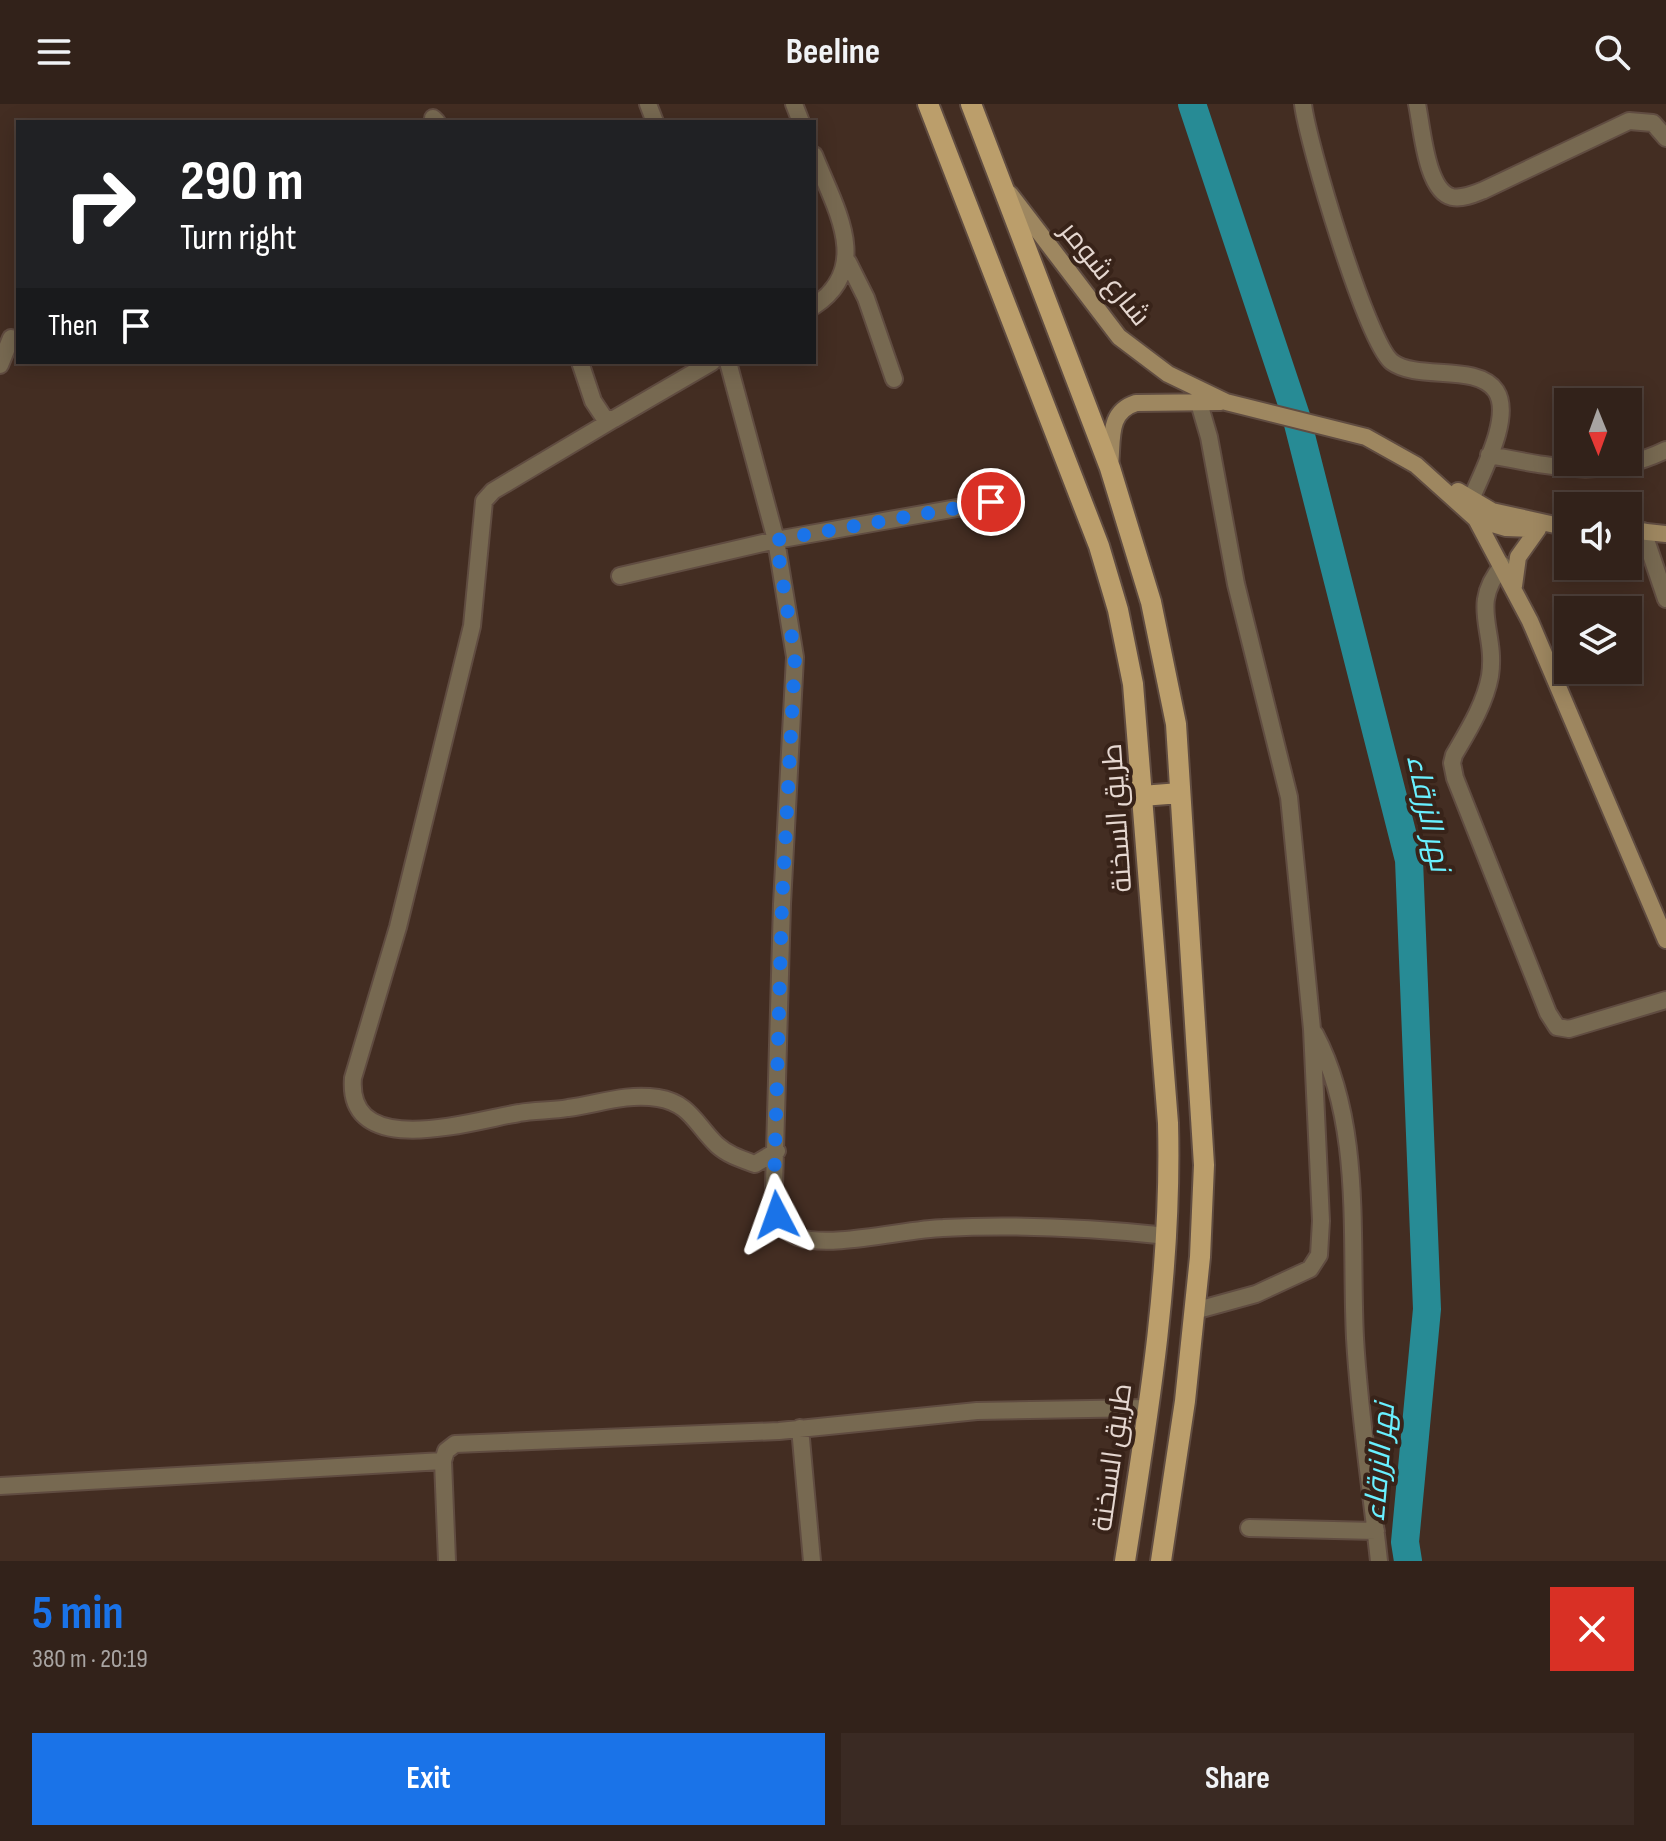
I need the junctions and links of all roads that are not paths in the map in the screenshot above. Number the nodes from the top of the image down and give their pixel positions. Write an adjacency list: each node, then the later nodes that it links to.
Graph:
1 (928, 104): 38 (main road, طريق السخنة)
2 (971, 104): 7 (main road)
3 (1303, 104): 20 (street)
4 (1417, 104): 5 (street)
5 (1666, 138)
6 (816, 161): 8 (street)
7 (1002, 182): 16 (main road, شارع شومر); 21 (main road)
8 (848, 262): 9 (street); 15 (street)
9 (816, 304)
10 (11, 338): 14 (street)
11 (581, 364): 18 (street)
12 (709, 364): 18 (street)
13 (729, 364): 31 (street)
14 (0, 365)
15 (894, 379)
16 (1226, 402): 17 (main road, شارع شومر); 22 (main road, شارع شومر)
17 (1199, 403): 21 (main road, شارع شومر); 41 (street)
18 (614, 419): 42 (street)
19 (1666, 450): 20 (street)
20 (1489, 455): 23 (street)
21 (1110, 468): 37 (main road)
22 (1435, 480): 23 (main road, شارع شومر); 25 (main road, شارع شومر)
23 (1471, 500): 26 (main road, شارع شومر)
24 (991, 502): 31 (street)
25 (1476, 519): 28 (main road, شارع شومر); 33 (main road, شارع شومر)
26 (1554, 525)
27 (1554, 528): 28 (main road, شارع شومر)
28 (1538, 529): 35 (main road)
29 (1642, 531): 30 (main road)
30 (1666, 534)
31 (776, 540): 34 (street); 42 (street)
32 (1642, 546): 36 (street)
33 (1503, 565): 35 (main road, شارع شومر); 40 (street)
34 (620, 576)
35 (1514, 586): 39 (main road, شارع شومر)
36 (1666, 599)
37 (1180, 793): 38 (main road); 44 (main road)
38 (1142, 796): 43 (main road, طريق السخنة)
39 (1666, 940)
40 (1666, 1000)
41 (1312, 1029): 44 (street); 50 (street)
42 (777, 1151): 43 (street)
43 (1168, 1236): 45 (main road, طريق السخنة)
44 (1194, 1311): 54 (main road)
45 (1147, 1408): 46 (street); 53 (main road, طريق السخنة)
46 (800, 1428): 47 (street); 52 (street)
47 (443, 1461): 48 (street); 51 (street)
48 (0, 1486)
49 (1249, 1528): 50 (street)
50 (1376, 1531): 55 (street)
51 (447, 1561)
52 (812, 1561)
53 (1125, 1561)
54 (1161, 1561)
55 (1379, 1561)

